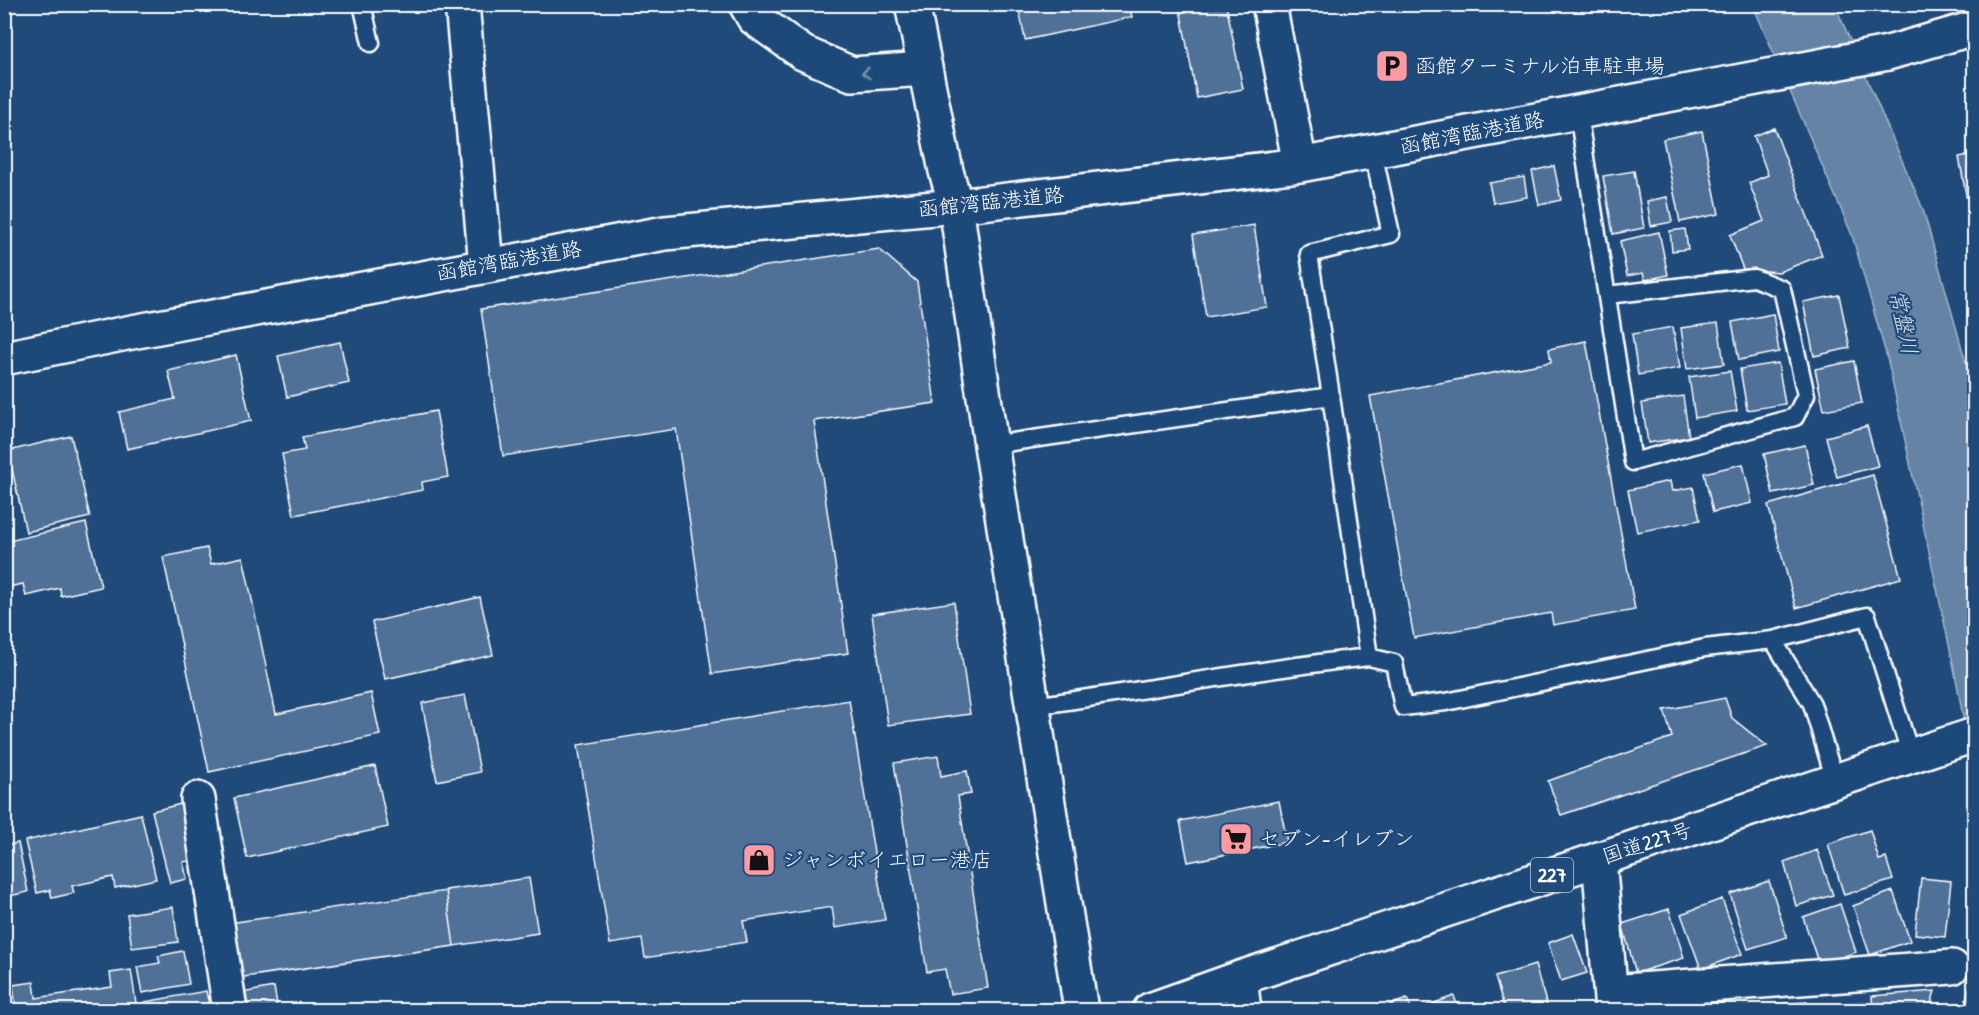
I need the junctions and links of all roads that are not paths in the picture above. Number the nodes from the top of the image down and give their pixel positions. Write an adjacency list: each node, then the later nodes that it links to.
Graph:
1 (362, 4): 7 (lane)
2 (462, 4): 13 (main road)
3 (746, 4): 8 (main road, one-way to 3)
4 (912, 4): 8 (main road)
5 (1269, 4): 11 (main road)
6 (1974, 28): 9 (main road, 函館湾臨港道路)
7 (371, 43)
8 (925, 69): 12 (main road)
9 (1578, 112): 10 (main road, 函館湾臨港道路); 14 (lane)
10 (1373, 152): 11 (main road, 函館湾臨港道路); 16 (lane)
11 (1300, 165): 12 (main road, 函館湾臨港道路)
12 (956, 206): 13 (main road, 函館湾臨港道路); 17 (main road)
13 (486, 265): 15 (main road, 函館湾臨港道路)
14 (1607, 295): 14 (lane)
15 (4, 358)
16 (1331, 396): 17 (lane); 19 (lane)
17 (991, 445): 20 (main road)
18 (1773, 640): 19 (lane); 22 (lane); 23 (lane)
19 (1369, 657): 20 (lane)
20 (1032, 706): 30 (main road)
21 (1965, 739): 22 (main road, 国道227号 / 227)
22 (1911, 756): 23 (main road, 国道227号 / 227)
23 (1835, 781): 25 (main road, 国道227号 / 227)
24 (198, 799): 29 (main road)
25 (1599, 859): 27 (main road, 国道227号 / 227); 28 (main road)
26 (1953, 967): 28 (main road)
27 (1240, 978): 31 (main road, 国道227号 / 227); 32 (main road)
28 (1611, 1001)
29 (230, 1011)
30 (1081, 1011)
31 (1150, 1011)
32 (1244, 1011)

